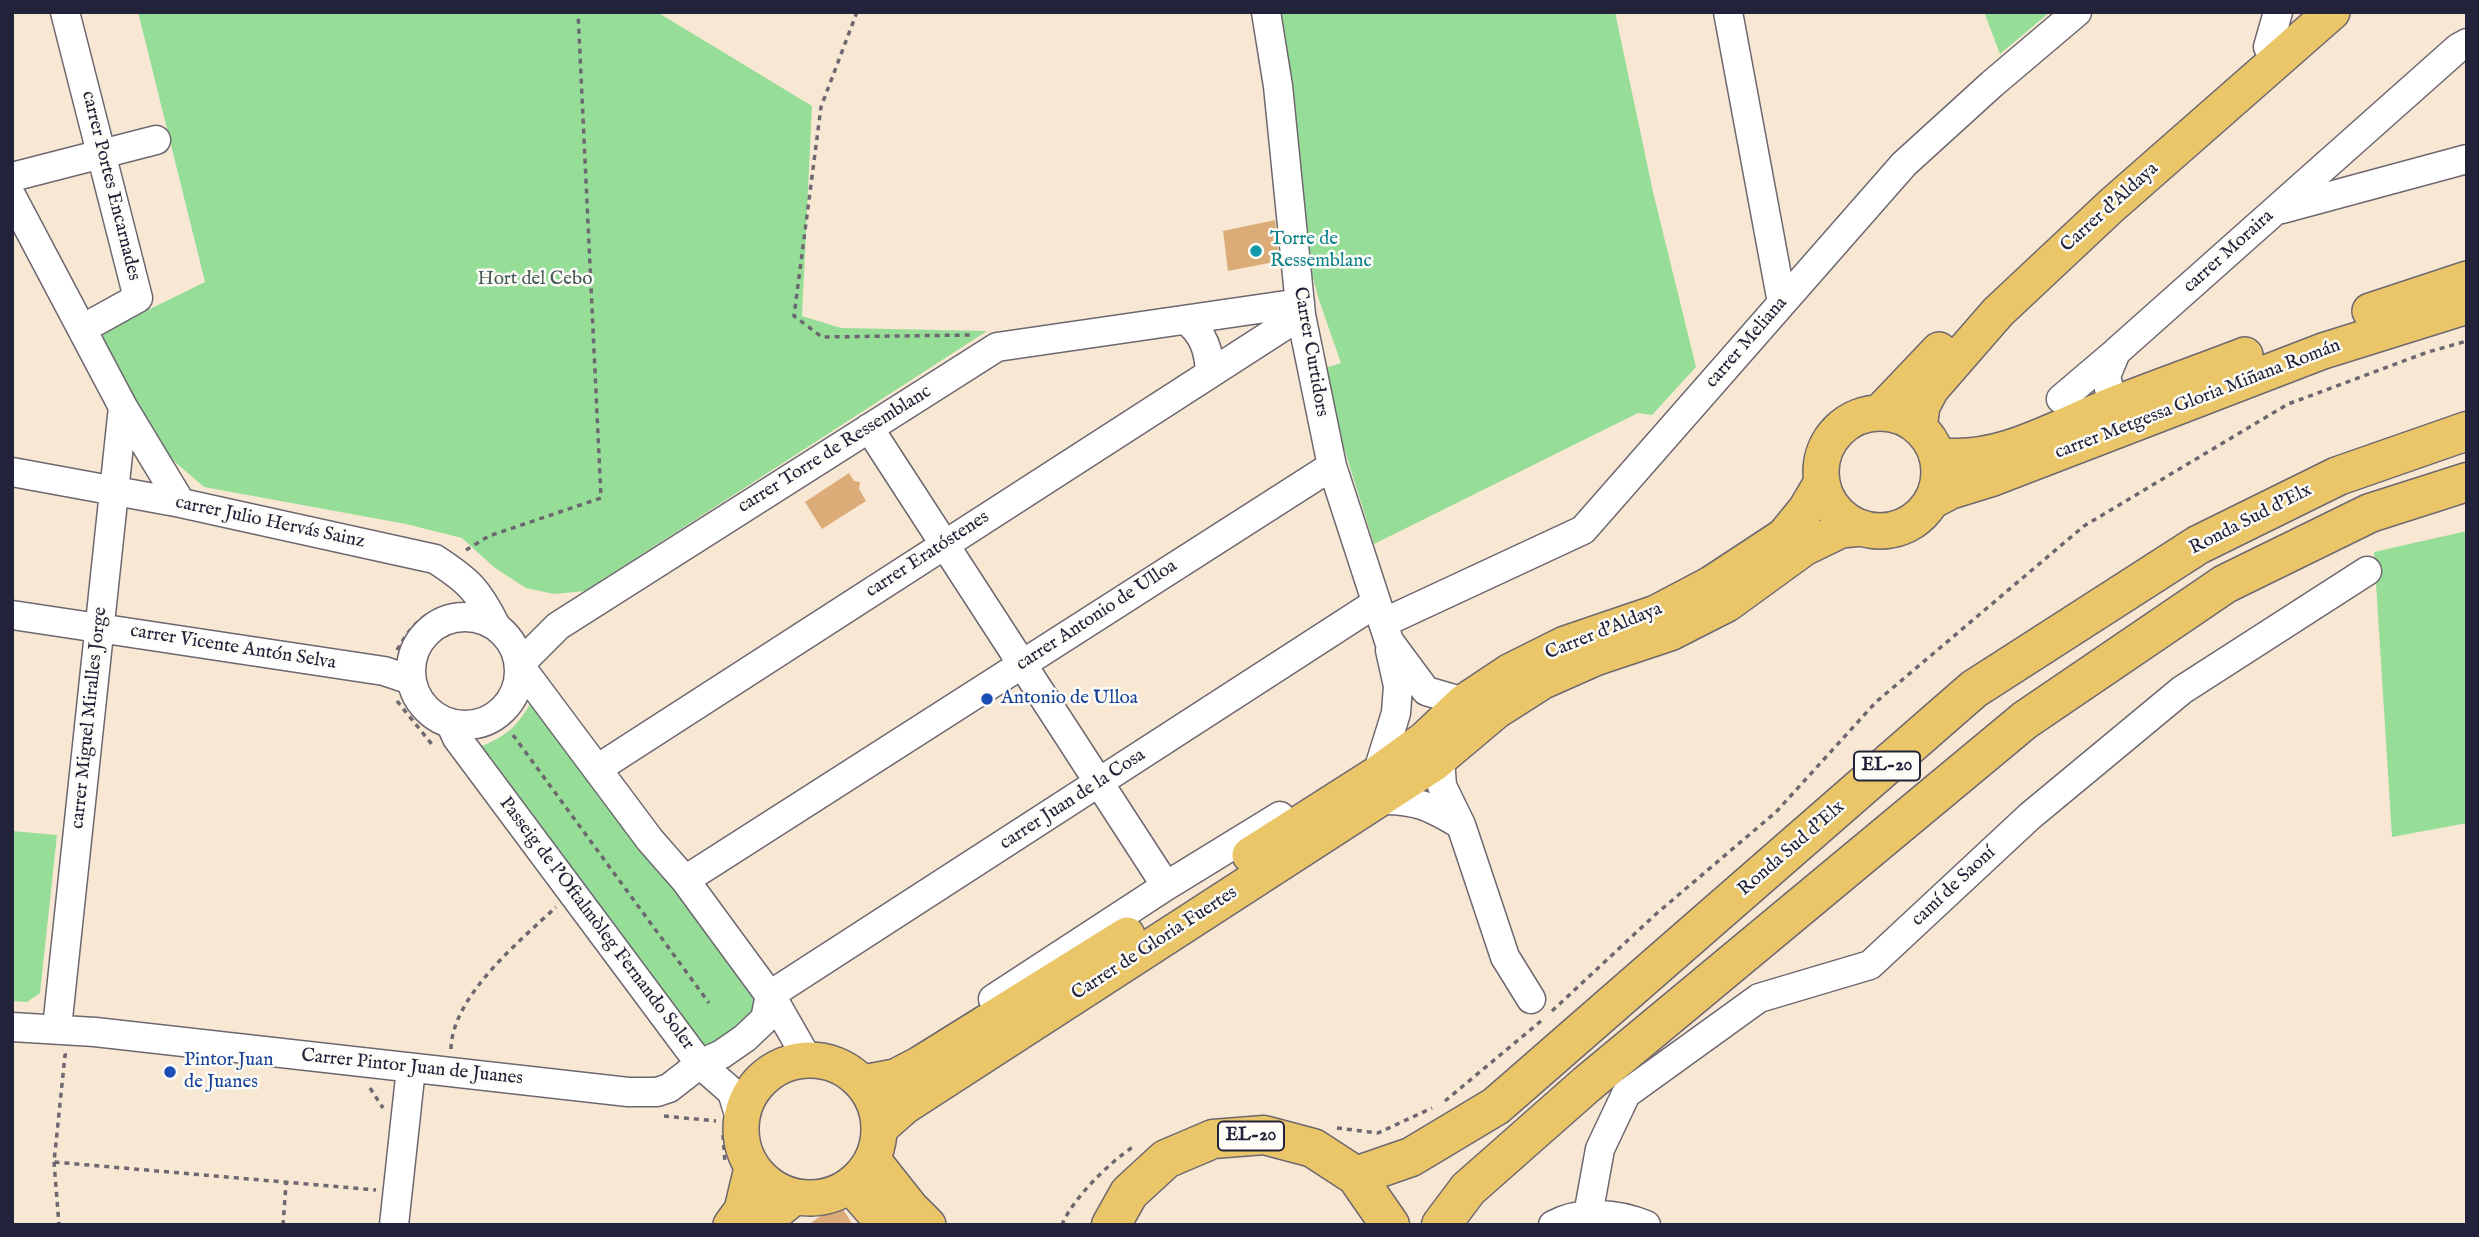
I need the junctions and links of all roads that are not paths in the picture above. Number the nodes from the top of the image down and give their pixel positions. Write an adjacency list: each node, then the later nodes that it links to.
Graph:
1 (65, 12): 12 (street, carrer Portes Encarnades)
2 (1266, 12): 21 (street, Carrer Curtidors)
3 (1728, 12): 19 (street)
4 (2077, 12): 19 (street, carrer Meliana)
5 (2278, 12): 9 (street)
6 (2308, 12): 9 (main road, Carrer d'Aldaya)
7 (2332, 12): 33 (main road, Carrer d'Aldaya)
8 (2467, 43): 11 (street, carrer Moraira)
9 (2268, 47): 30 (main road, Carrer d'Aldaya)
10 (156, 140): 12 (street)
11 (2342, 151): 15 (street); 17 (street, carrer Moraira)
12 (101, 154): 14 (street); 23 (street, carrer Portes Encarnades)
13 (2467, 159): 15 (street)
14 (12, 177)
15 (2354, 189): 17 (street)
16 (12, 197): 23 (street)
17 (2276, 211): 27 (street, carrer Moraira)
18 (2467, 279): 27 (main road, carrer Metgessa Gloria Miñana Román)
19 (1782, 303): 45 (street, carrer Meliana)
20 (2467, 306): 39 (main road, carrer Metgessa Gloria Miñana Román)
21 (1301, 309): 22 (street, carrer Torre de Ressemblanc); 24 (street, carrer Eratóstenes); 25 (street, Carrer Curtidors)
22 (1186, 320): 26 (street); 31 (street, carrer Torre de Ressemblanc)
23 (82, 329): 29 (street)
24 (1261, 342): 25 (street); 26 (street, carrer Eratóstenes)
25 (1309, 358): 34 (street, Carrer Curtidors)
26 (1210, 373): 42 (street, carrer Eratóstenes)
27 (2112, 378): 28 (street, carrer Moraira); 33 (main road, carrer Metgessa Gloria Miñana Román)
28 (2062, 399)
29 (123, 407): 38 (street, carrer Miguel Miralles Jorge); 40 (street)
30 (1879, 413): 33 (main road); 36 (main road)
31 (869, 428): 42 (street); 49 (street, carrer Torre de Ressemblanc)
32 (2467, 431): 73 (highway, Ronda Sud d'Elx / EL-20)
33 (1928, 442): 39 (main road)
34 (1332, 466): 45 (street, Carrer Curtidors); 48 (street, carrer Antonio de Ulloa)
35 (12, 472): 38 (street, carrer Julio Hervás Sainz)
36 (1822, 482): 41 (main road); 51 (main road, Carrer d'Aldaya)
37 (2467, 482): 83 (highway, EL-20)
38 (114, 491): 40 (street, carrer Julio Hervás Sainz); 47 (street, carrer Miguel Miralles Jorge)
39 (1932, 501): 41 (main road)
40 (181, 503): 46 (street, carrer Julio Hervás Sainz)
41 (1861, 528): 53 (main road, Carrer d'Aldaya)
42 (944, 544): 48 (street); 54 (street, carrer Eratóstenes)
43 (2367, 571): 75 (street, camí de Saoní)
44 (12, 615): 47 (street, carrer Vicente Antón Selva)
45 (1383, 622): 51 (street, Carrer Curtidors); 55 (street, carrer Juan de la Cosa); 56 (street, Carrer Curtidors)
46 (496, 626): 49 (street); 50 (street)
47 (99, 628): 50 (street, carrer Vicente Antón Selva); 64 (street, carrer Miguel Miralles Jorge)
48 (1022, 664): 55 (street); 59 (street, carrer Antonio de Ulloa)
49 (520, 665): 52 (street); 54 (street)
50 (411, 680): 52 (street)
51 (1464, 702): 56 (main road, Carrer d'Aldaya)
52 (451, 724): 67 (street, Passeig de l'Oftalmòleg Fernando Soler)
53 (1437, 761): 56 (main road, Carrer de Gloria Fuertes); 58 (street)
54 (597, 769): 59 (street)
55 (1099, 784): 60 (street); 61 (street, carrer Juan de la Cosa)
56 (1378, 787): 57 (main road, Carrer de Gloria Fuertes); 58 (street); 71 (main road, Carrer de Gloria Fuertes)
57 (1332, 801): 60 (street, Carrer de Gloria Fuertes); 65 (main road, Carrer de Gloria Fuertes)
58 (1461, 825): 62 (street)
59 (685, 880): 61 (street)
60 (1166, 886): 65 (street, Carrer de Gloria Fuertes)
61 (769, 995): 66 (street); 67 (street, Carrer Pintor Juan de Juanes)
62 (1531, 999)
63 (12, 1027): 64 (street, Carrer Pintor Juan de Juanes)
64 (57, 1028): 68 (street, Carrer Pintor Juan de Juanes)
65 (942, 1050): 69 (main road, Carrer de Gloria Fuertes)
66 (808, 1060): 69 (main road); 70 (main road)
67 (700, 1063): 68 (street, Carrer Pintor Juan de Juanes); 70 (street, Passeig de l'Oftalmòleg Fernando Soler)
68 (411, 1068): 76 (street)
69 (863, 1083): 71 (main road)
70 (731, 1121): 72 (main road)
71 (868, 1158): 74 (main road); 79 (main road); 80 (main road)
72 (752, 1168): 74 (main road); 77 (main road)
73 (1356, 1177): 81 (highway, EL-20); 82 (highway, EL-20)
74 (794, 1197): 78 (main road)
75 (1588, 1214): 84 (street); 85 (street)
76 (394, 1225)
77 (732, 1225)
78 (760, 1225)
79 (885, 1225)
80 (928, 1225)
81 (1111, 1225)
82 (1390, 1225)
83 (1441, 1225)
84 (1552, 1225)
85 (1647, 1225)

